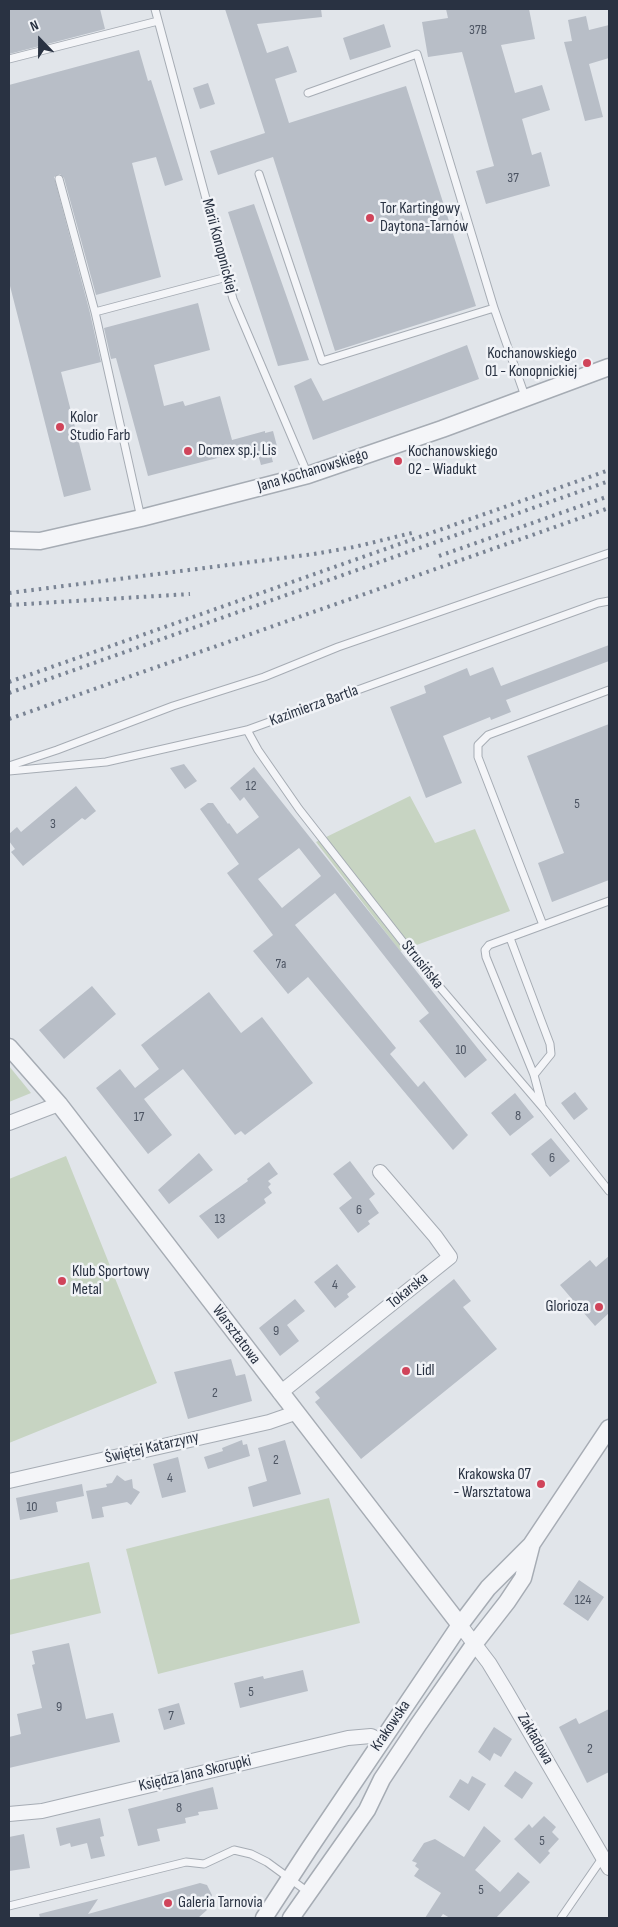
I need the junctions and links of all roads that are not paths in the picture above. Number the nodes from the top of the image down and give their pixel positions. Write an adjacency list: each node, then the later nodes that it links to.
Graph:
1 (155, 9): 2 (lane, Marii Konopnickiej)
2 (158, 21): 3 (lane); 7 (lane, Marii Konopnickiej)
3 (9, 59)
4 (308, 93): 8 (lane)
5 (259, 174): 8 (lane)
6 (59, 178): 9 (lane)
7 (227, 277): 9 (lane); 12 (lane, Marii Konopnickiej)
8 (494, 308): 11 (lane)
9 (95, 312): 13 (lane)
10 (609, 367): 11 (street, Jana Kochanowskiego)
11 (526, 399): 12 (street, Jana Kochanowskiego)
12 (308, 475): 13 (street, Jana Kochanowskiego)
13 (141, 518): 14 (street, Jana Kochanowskiego)
14 (9, 540)
15 (609, 553): 19 (lane)
16 (609, 601): 18 (lane, Kazimierza Bartla)
17 (609, 690): 22 (lane)
18 (247, 730): 20 (lane, Kazimierza Bartla); 27 (lane, Strusińska)
19 (9, 766)
20 (9, 771)
21 (609, 901): 22 (lane)
22 (543, 925): 23 (lane)
23 (510, 938): 25 (lane); 25 (lane)
24 (9, 1047): 26 (street, Warsztatowa)
25 (534, 1076): 27 (lane)
26 (59, 1104): 28 (street); 31 (street, Warsztatowa)
27 (544, 1108): 30 (lane, Strusińska)
28 (9, 1123)
29 (380, 1172): 31 (street, Tokarska)
30 (609, 1191)
31 (280, 1393): 32 (street, Warsztatowa)
32 (296, 1413): 34 (street, Świętej Katarzyny); 36 (street, Warsztatowa)
33 (609, 1428): 35 (street, Krakowska)
34 (9, 1481)
35 (531, 1545): 36 (street, Krakowska); 37 (street, Krakowska)
36 (460, 1625): 37 (street, Zakładowa); 38 (street, Krakowska)
37 (475, 1643): 40 (street, Zakładowa); 42 (street, Krakowska)
38 (381, 1741): 39 (street, Księdza Jana Skorupki); 41 (street, Krakowska)
39 (9, 1814)
40 (606, 1863): 46 (lane, Zakładowa)
41 (290, 1878): 42 (lane); 43 (lane); 44 (street, Krakowska)
42 (308, 1892): 45 (street, Krakowska)
43 (9, 1906)
44 (264, 1918)
45 (291, 1918)
46 (561, 1918)

